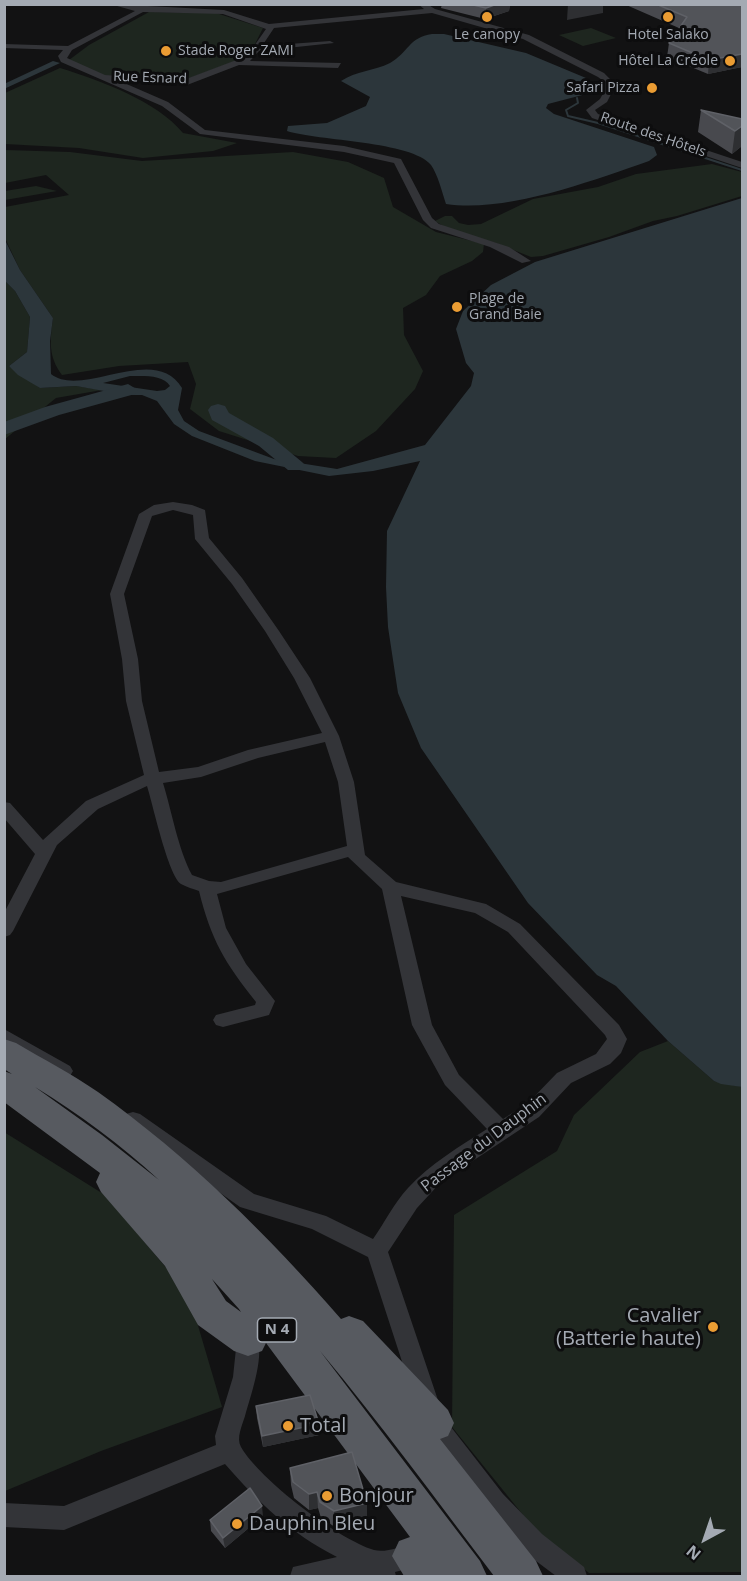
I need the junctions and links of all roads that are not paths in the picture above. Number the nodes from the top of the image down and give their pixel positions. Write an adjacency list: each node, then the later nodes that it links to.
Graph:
1 (114, 4): 4 (street)
2 (210, 4): 6 (street)
3 (421, 4): 5 (street, Route des Hôtels)
4 (142, 10): 6 (street); 10 (street)
5 (432, 11): 7 (street); 15 (street, Route des Hôtels)
6 (224, 12): 7 (street)
7 (269, 26): 11 (street, Rue Esnard)
8 (330, 43): 11 (street)
9 (4, 46): 10 (street)
10 (69, 48): 14 (street)
11 (256, 49): 12 (street, Rue Esnard)
12 (239, 63): 13 (street); 14 (street, Rue Esnard)
13 (338, 65)
14 (93, 74): 16 (street)
15 (742, 165)
16 (526, 261)
17 (331, 736): 18 (street); 18 (street, Passage du Dauphin); 20 (street, Passage du Dauphin)
18 (153, 777): 21 (street); 22 (street)
19 (4, 807): 21 (street)
20 (356, 849): 22 (street); 23 (street, Passage du Dauphin)
21 (44, 853): 24 (street)
22 (207, 887): 25 (street)
23 (390, 887): 30 (street); 30 (street, Passage du Dauphin)
24 (4, 931)
25 (223, 1020)
26 (4, 1036): 31 (street)
27 (4, 1052): 32 (highway, N 4)
28 (4, 1084): 29 (highway, N 4)
29 (54, 1117): 33 (highway); 39 (highway, N 4)
30 (500, 1129): 31 (street, Passage du Dauphin)
31 (377, 1251): 34 (street)
32 (319, 1318): 34 (highway); 40 (highway, N 4)
33 (248, 1340): 35 (street)
34 (434, 1423): 41 (street)
35 (229, 1450): 36 (street); 37 (street)
36 (4, 1515)
37 (401, 1568): 38 (street)
38 (302, 1576)
39 (465, 1576)
40 (521, 1576)
41 (575, 1576)

